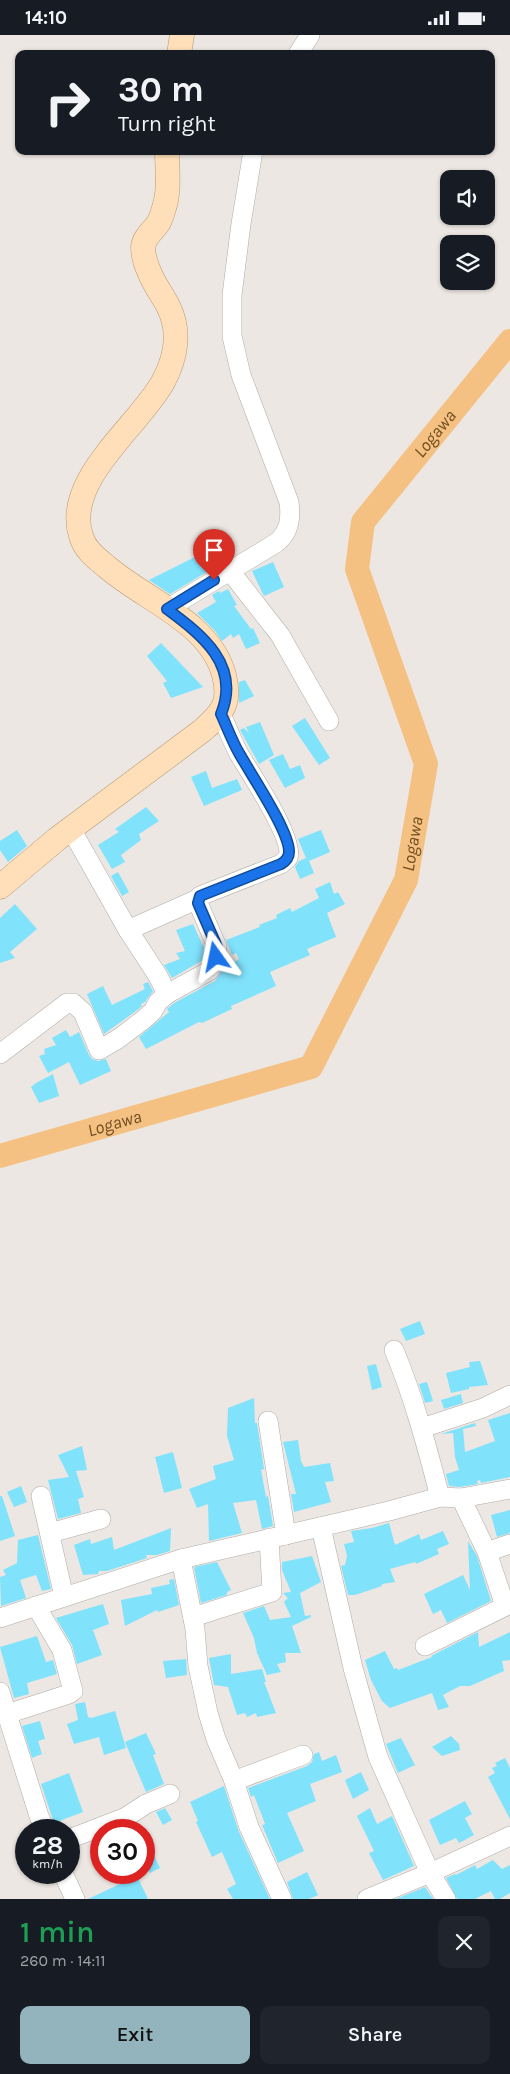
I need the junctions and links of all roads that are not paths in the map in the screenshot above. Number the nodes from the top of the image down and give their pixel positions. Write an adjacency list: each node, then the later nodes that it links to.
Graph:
1 (182, 35): 3 (main road)
2 (310, 35): 4 (street)
3 (180, 50)
4 (301, 50)
5 (167, 155): 8 (main road)
6 (252, 155): 7 (street)
7 (230, 571): 8 (street); 10 (street)
8 (167, 609): 9 (main road)
9 (221, 714): 11 (main road); 13 (street)
10 (329, 721)
11 (71, 829): 12 (main road); 14 (street)
12 (0, 887)
13 (198, 899): 14 (street); 15 (street)
14 (128, 930): 15 (street)
15 (167, 995): 16 (street)
16 (0, 1054)
17 (394, 1350): 20 (street)
18 (510, 1395): 20 (street)
19 (268, 1421): 28 (street)
20 (422, 1428): 23 (street)
21 (510, 1489): 24 (street)
22 (41, 1496): 27 (street)
23 (440, 1497): 24 (street); 26 (street)
24 (461, 1498): 30 (street)
25 (101, 1519): 27 (street)
26 (322, 1527): 28 (street); 46 (street)
27 (50, 1533): 32 (street)
28 (278, 1537): 31 (street); 35 (street)
29 (510, 1543): 30 (street)
30 (487, 1551): 33 (street)
31 (181, 1559): 32 (street); 35 (street)
32 (64, 1597): 34 (street)
33 (507, 1605): 37 (street)
34 (36, 1606): 36 (street); 39 (street)
35 (193, 1617): 41 (street)
36 (0, 1619)
37 (425, 1646)
38 (0, 1692): 39 (street)
39 (7, 1714): 43 (street)
40 (303, 1755): 41 (street)
41 (234, 1781): 49 (street)
42 (170, 1794): 44 (street)
43 (39, 1819)
44 (80, 1835)
45 (510, 1836): 46 (street)
46 (430, 1873): 50 (street); 51 (street)
47 (68, 1884): 48 (street)
48 (75, 1899)
49 (282, 1899)
50 (367, 1899)
51 (446, 1899)

